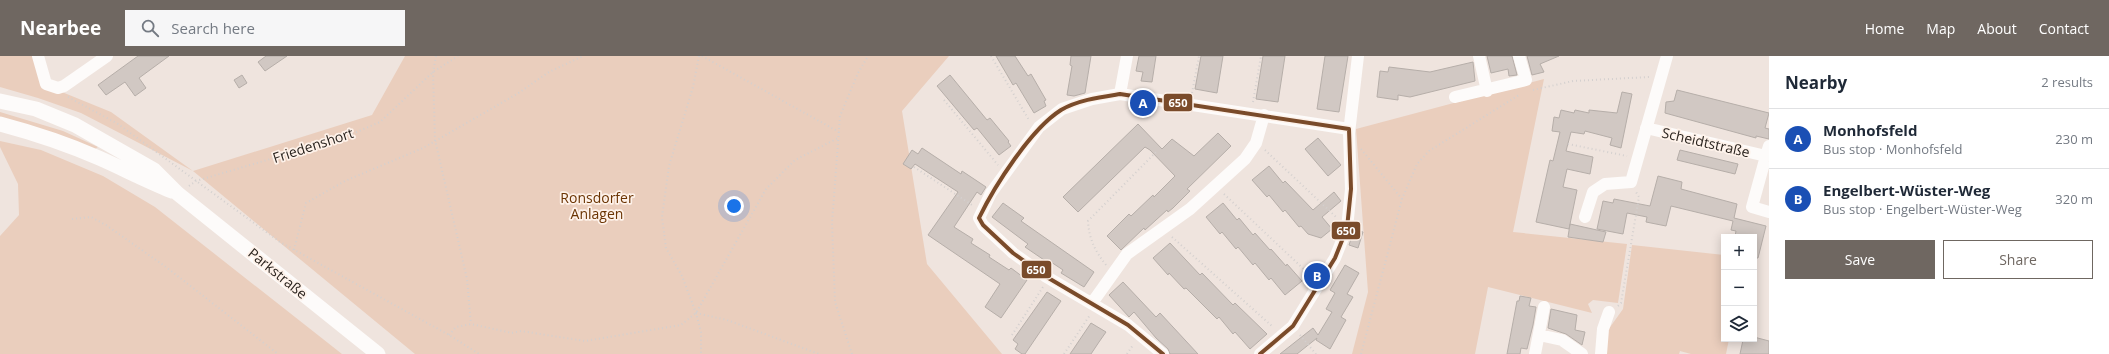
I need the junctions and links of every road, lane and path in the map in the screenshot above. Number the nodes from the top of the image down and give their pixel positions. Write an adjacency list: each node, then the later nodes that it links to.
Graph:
1 (38, 56): 19 (street)
2 (107, 56): 19 (street)
3 (436, 56): 17 (path)
4 (458, 56): 17 (path, Friedenshort)
5 (582, 56): 36 (path)
6 (698, 56): 62 (path)
7 (702, 56): 34 (path)
8 (868, 56): 34 (path)
9 (991, 56): 32 (path)
10 (1127, 56): 23 (street)
11 (1199, 56): 27 (path)
12 (1261, 56): 28 (path)
13 (1358, 56): 33 (street)
14 (1479, 56): 20 (street)
15 (1519, 56): 20 (street)
16 (1667, 56): 18 (street, Scheidtstraße)
17 (432, 72): 36 (path); 44 (path, Friedenshort)
18 (1660, 77): 21 (path); 31 (street, Scheidtstraße)
19 (58, 88): 44 (path)
20 (1487, 90): 24 (street)
21 (1529, 91)
22 (1522, 93): 48 (path)
23 (1120, 94): 27 (street); 32 (street)
24 (1454, 97)
25 (944, 100): 43 (path)
26 (0, 101): 47 (main road, Parkstraße)
27 (1191, 104): 28 (street)
28 (1252, 113): 29 (street)
29 (1264, 115): 33 (street); 37 (street)
30 (0, 124): 47 (main road, Parkstraße)
31 (1646, 128): 40 (street, Scheidtstraße); 41 (street, Scheidtstraße)
32 (1036, 131): 43 (street)
33 (1349, 131): 48 (path); 54 (street)
34 (838, 132): 35 (path)
35 (838, 138): 62 (path); 74 (path)
36 (435, 140): 55 (path); 63 (path)
37 (1256, 143): 46 (street); 54 (path)
38 (1568, 144): 41 (path)
39 (1158, 150): 56 (path)
40 (1768, 151): 50 (street, Scheidtstraße)
41 (1638, 158): 45 (street, Scheidtstraße)
42 (914, 167): 49 (path)
43 (1005, 173): 49 (street)
44 (196, 181): 47 (path, Friedenshort); 55 (path)
45 (1632, 182): 51 (street); 61 (path)
46 (1216, 186): 53 (street); 58 (path)
47 (177, 193): 70 (main road, Parkstraße)
48 (1402, 200): 79 (path)
49 (981, 211): 57 (street)
50 (1769, 212)
51 (1585, 217)
52 (72, 219): 69 (path)
53 (1162, 228): 56 (street); 68 (path)
54 (1347, 228): 58 (street)
55 (294, 250): 65 (path)
56 (1112, 273): 59 (street)
57 (1049, 278): 59 (street); 66 (path)
58 (1319, 283): 64 (street)
59 (1094, 304): 75 (path); 76 (street)
60 (1544, 306): 67 (street)
61 (1609, 312): 82 (street)
62 (696, 313): 63 (path); 72 (path); 73 (path)
63 (471, 324): 65 (path)
64 (1293, 326): 68 (street); 78 (path)
65 (449, 335): 71 (path)
66 (1012, 335)
67 (1539, 335): 80 (street); 81 (street)
68 (1283, 336): 77 (street)
69 (278, 354)
70 (378, 354)
71 (479, 354)
72 (701, 354)
73 (819, 354)
74 (852, 354)
75 (1064, 354)
76 (1163, 354)
77 (1260, 354)
78 (1316, 354)
79 (1361, 354)
80 (1535, 354)
81 (1582, 354)
82 (1601, 354)

